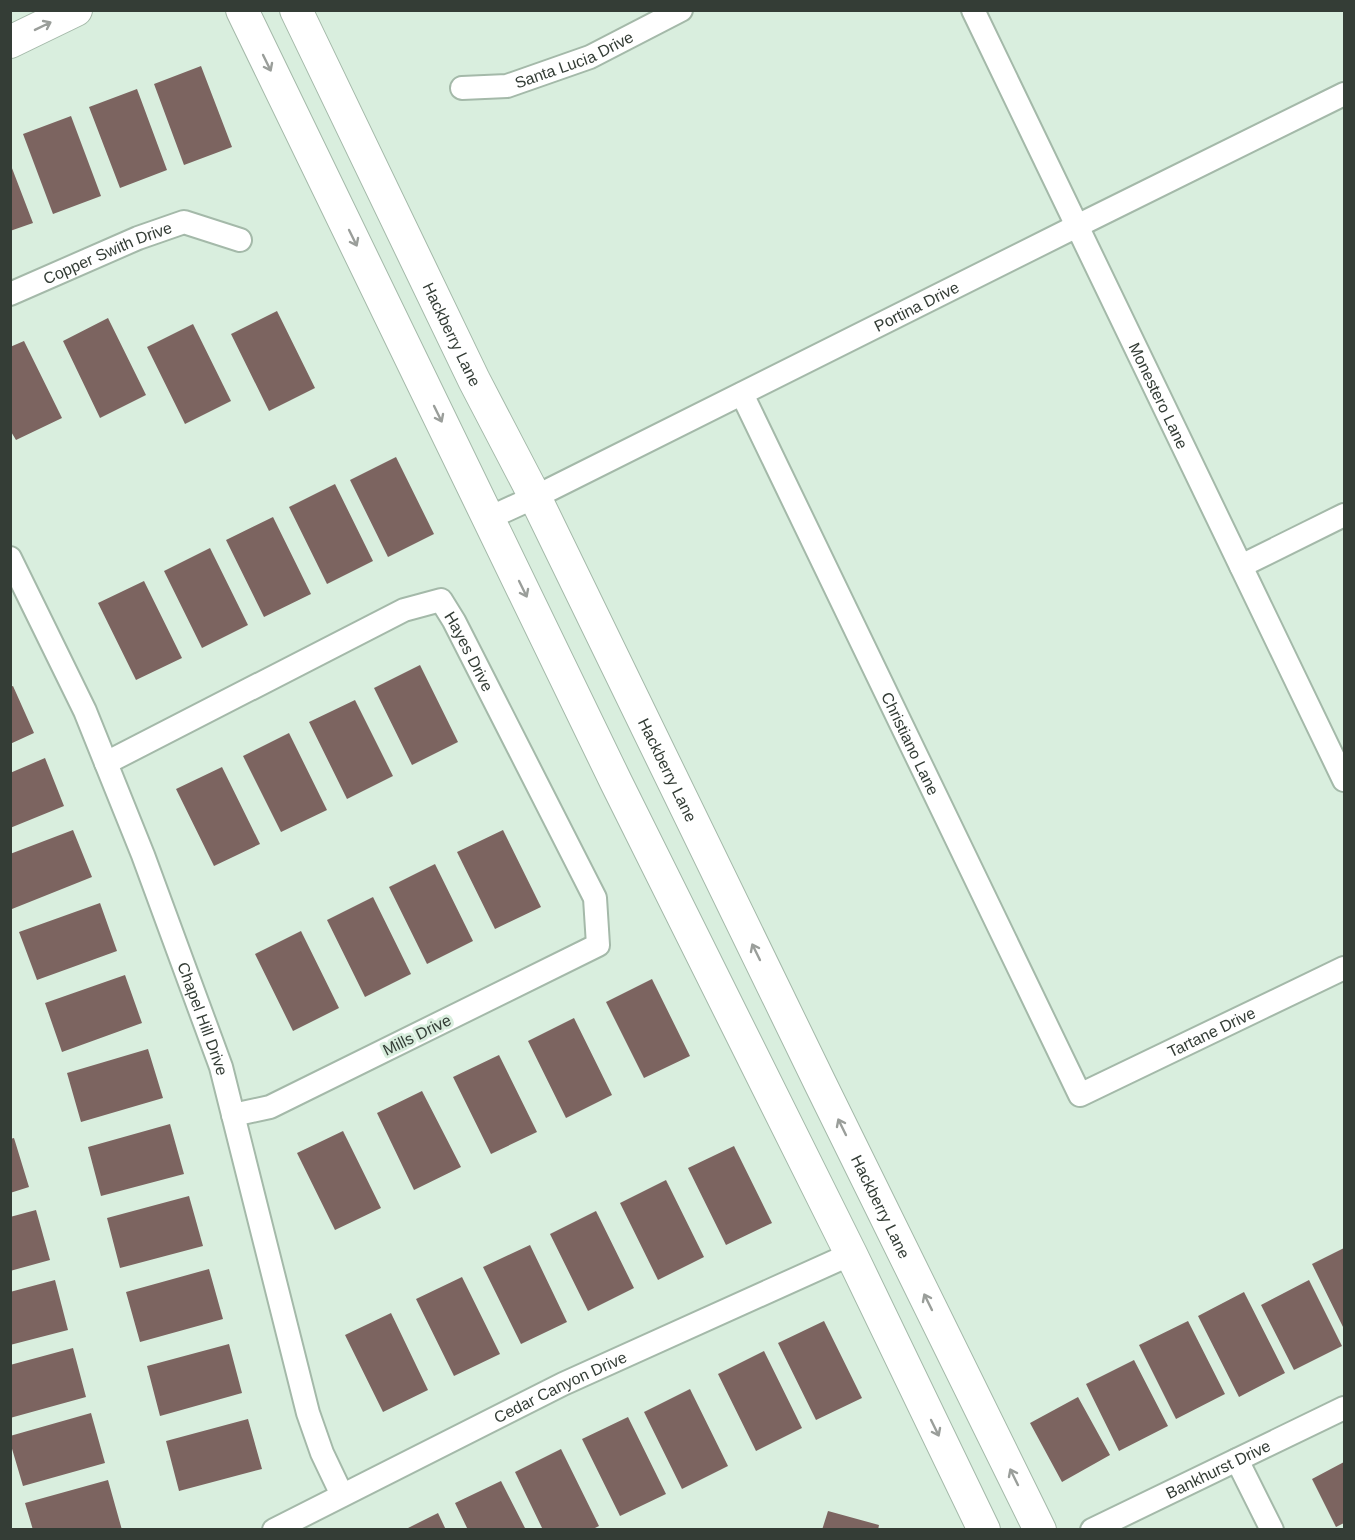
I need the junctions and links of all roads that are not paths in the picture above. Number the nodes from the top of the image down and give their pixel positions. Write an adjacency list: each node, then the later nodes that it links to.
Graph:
1 (76, 10): 6 (street, one-way to 1)
2 (242, 10): 15 (street, one-way to 15)
3 (296, 10): 13 (street, Hackberry Lane)
4 (681, 10): 7 (street, Santa Lucia Drive)
5 (973, 10): 9 (street, Monestero Lane)
6 (10, 42)
7 (462, 88)
8 (1344, 94): 9 (street, Portina Drive)
9 (1077, 226): 12 (street, Portina Drive); 17 (street, Monestero Lane)
10 (240, 240): 11 (street, Copper Swith Drive)
11 (10, 294)
12 (742, 394): 13 (street, Portina Drive); 22 (street, Christiano Lane)
13 (535, 497): 15 (street, Portina Drive); 30 (street, Hackberry Lane, one-way to 13)
14 (1344, 515): 17 (street)
15 (489, 519): 24 (street, one-way to 24)
16 (10, 558): 18 (street, Chapel Hill Drive)
17 (1241, 566): 19 (street, Monestero Lane)
18 (106, 763): 20 (street, Hayes Drive); 23 (street, Chapel Hill Drive)
19 (1344, 780)
20 (598, 945): 23 (street, Mills Drive)
21 (1344, 968): 22 (street, Tartane Drive)
22 (1080, 1095)
23 (233, 1115): 27 (street, Chapel Hill Drive)
24 (850, 1254): 27 (street, Cedar Canyon Drive); 29 (street, one-way to 29)
25 (1344, 1408): 26 (street, Bankhurst Drive)
26 (1237, 1460): 31 (street, Bankhurst Drive); 32 (street)
27 (342, 1496): 28 (street, Cedar Canyon Drive)
28 (274, 1530)
29 (984, 1530)
30 (1040, 1530)
31 (1092, 1530)
32 (1272, 1530)

